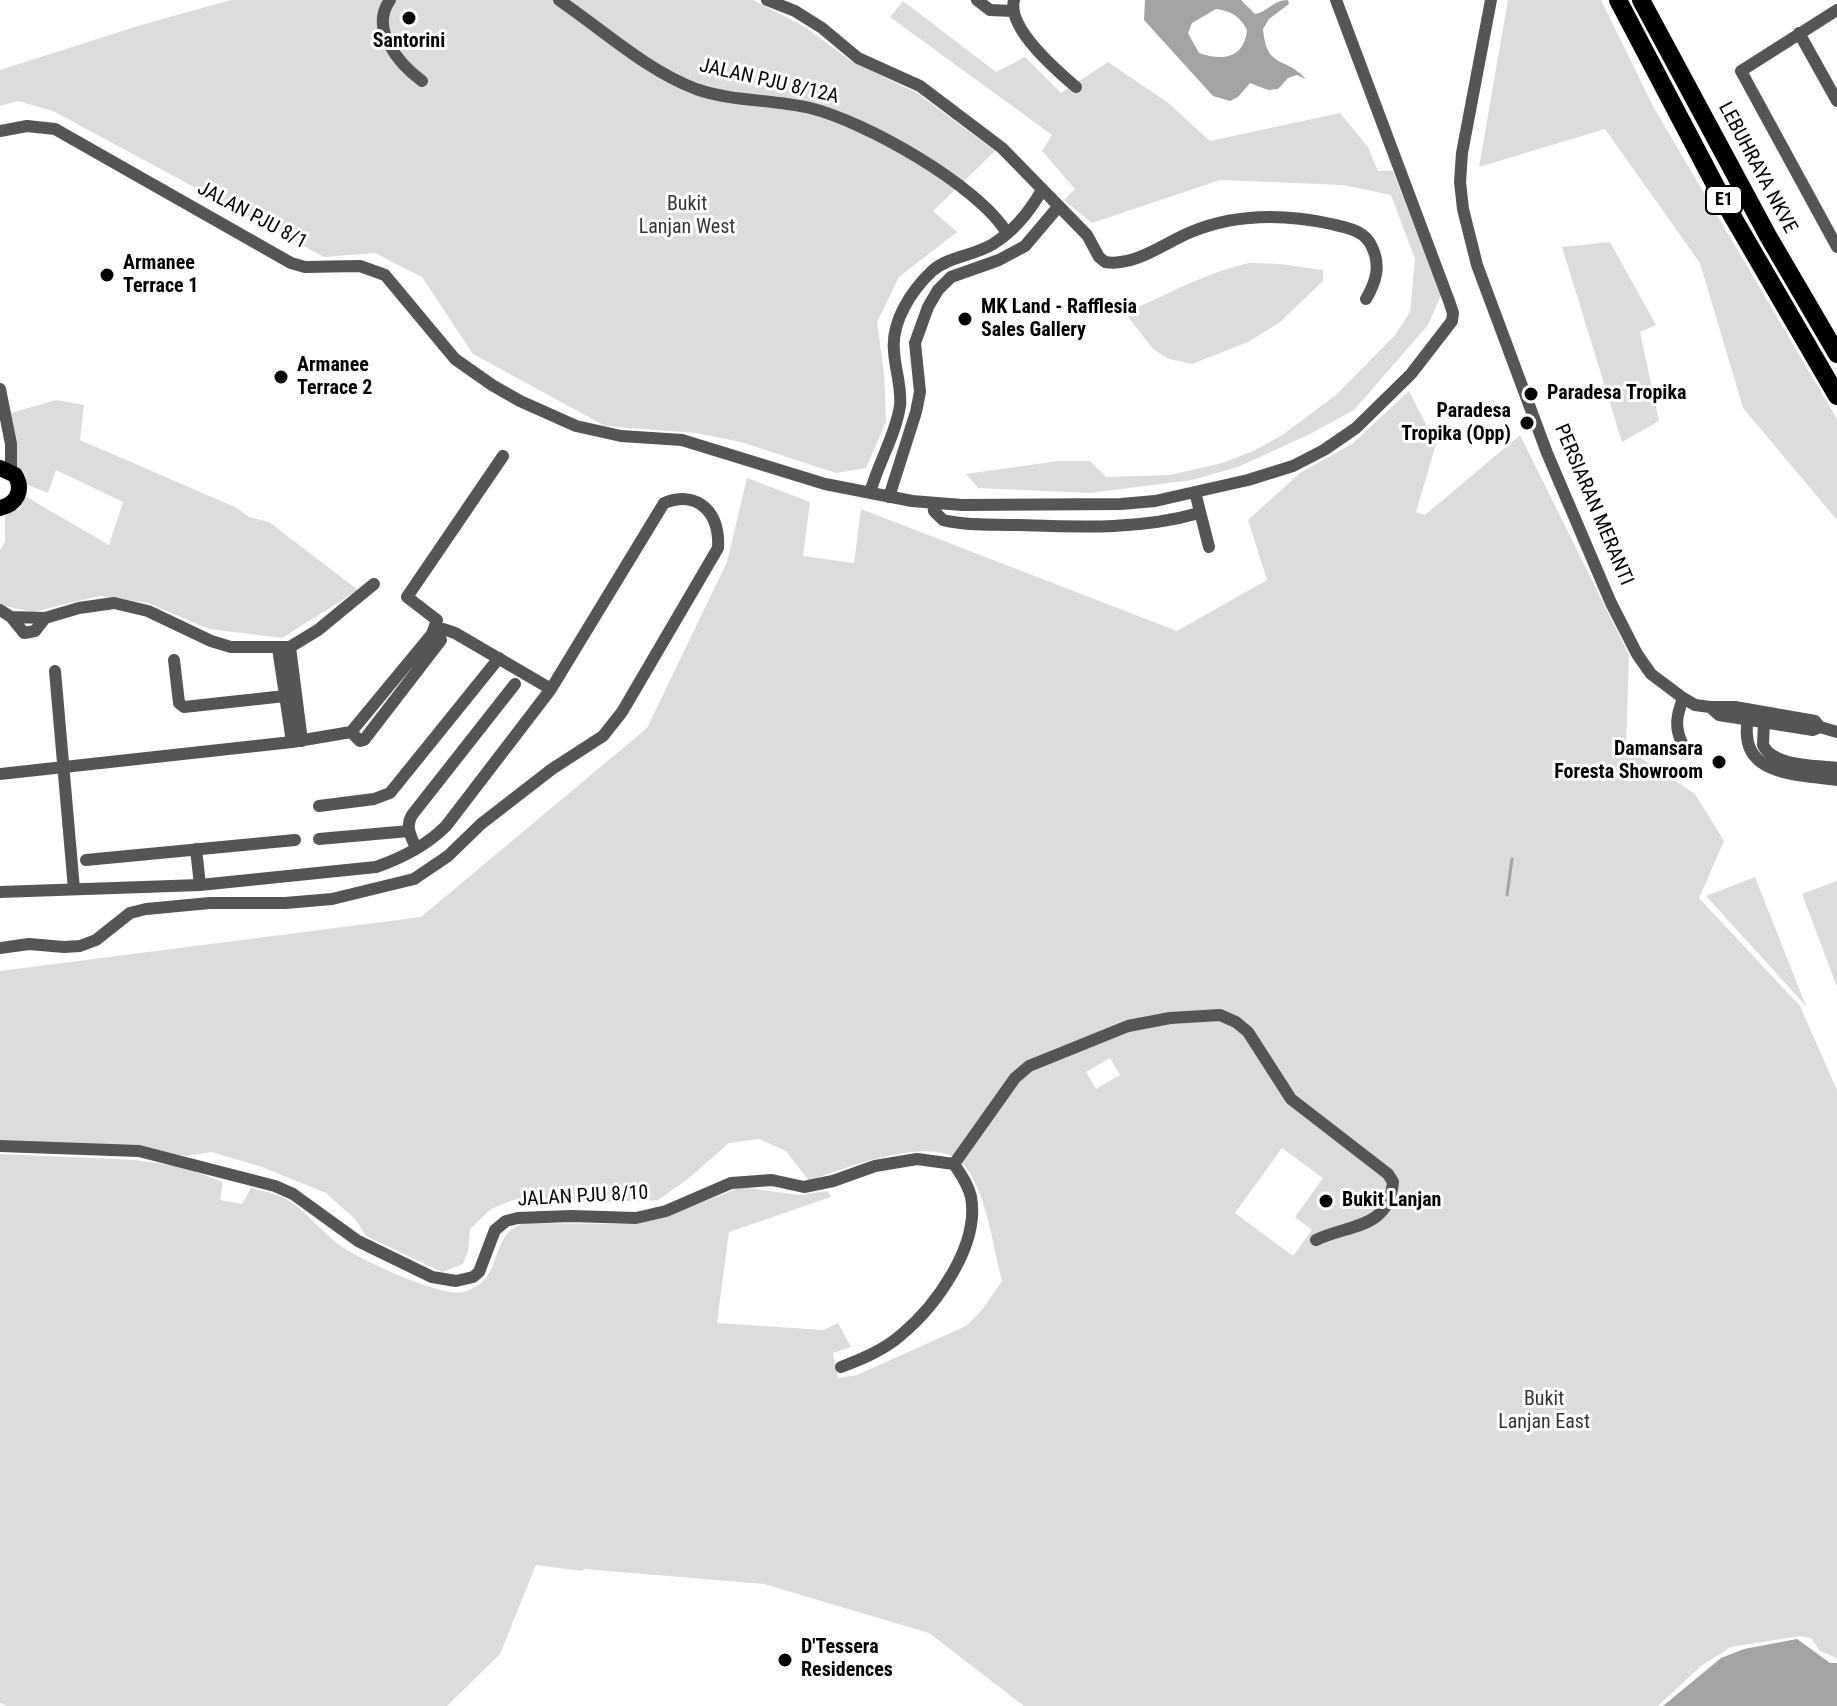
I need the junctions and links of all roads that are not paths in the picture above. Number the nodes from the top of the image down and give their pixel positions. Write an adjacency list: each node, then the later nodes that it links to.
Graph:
1 (390, 0): 12 (street)
2 (559, 0): 18 (street, JALAN PJU 8/12A)
3 (767, 0): 16 (street)
4 (977, 0): 9 (street)
5 (1336, 0): 28 (street, JALAN PJU 8/1)
6 (1491, 0): 45 (street, PERSIARAN MERANTI)
7 (1618, 0): 25 (highway, E1)
8 (1641, 0): 23 (highway, LEBUHRAYA NKVE / E1)
9 (1013, 5): 13 (street)
10 (1837, 10): 11 (street)
11 (1799, 33): 14 (street); 20 (street)
12 (422, 81)
13 (1076, 87)
14 (1837, 101)
15 (0, 131): 29 (street, JALAN PJU 8/1)
16 (1042, 190): 17 (street); 18 (street)
17 (1058, 207): 21 (street); 22 (street)
18 (1007, 233): 19 (street)
19 (992, 245): 21 (street); 29 (street)
20 (1837, 247)
21 (999, 260): 30 (street)
22 (1366, 299)
23 (1837, 354)
24 (0, 389): 27 (street)
25 (1837, 396)
26 (503, 456): 37 (street)
27 (5, 469): 32 (main road)
28 (1195, 492): 31 (street, JALAN PJU 8/1); 33 (street)
29 (870, 493): 30 (street, JALAN PJU 8/1)
30 (889, 497): 31 (street, JALAN PJU 8/1)
31 (933, 503): 33 (street)
32 (0, 508)
33 (1199, 513): 34 (street)
34 (1209, 547)
35 (374, 584): 38 (street)
36 (5, 614): 38 (street)
37 (437, 637): 39 (street); 52 (street)
38 (284, 647): 44 (street); 52 (street)
39 (499, 658): 43 (street); 58 (street)
40 (174, 660): 44 (street)
41 (55, 671): 55 (street)
42 (515, 684): 59 (street)
43 (551, 689): 62 (street); 68 (street)
44 (285, 696): 52 (street)
45 (1683, 698): 46 (street, PERSIARAN MERANTI); 53 (street)
46 (1710, 707): 47 (street, PERSIARAN MERANTI); 49 (street, PERSIARAN MERANTI)
47 (1735, 707): 48 (street, PERSIARAN MERANTI); 49 (street)
48 (1783, 715): 49 (street); 50 (street, PERSIARAN MERANTI)
49 (1756, 720): 50 (street, PERSIARAN MERANTI); 54 (street); 57 (street)
50 (1820, 727): 51 (street, PERSIARAN MERANTI)
51 (1837, 732)
52 (297, 741): 55 (street)
53 (1682, 743)
54 (1837, 768)
55 (63, 769): 56 (street); 66 (street)
56 (0, 774)
57 (1837, 780)
58 (319, 806)
59 (409, 831): 60 (street); 62 (street)
60 (319, 839)
61 (295, 840): 63 (street)
62 (416, 848): 65 (street)
63 (196, 849): 64 (street); 65 (street)
64 (86, 860)
65 (200, 885): 66 (street)
66 (74, 889): 67 (street)
67 (0, 892)
68 (0, 948)
69 (0, 1146): 70 (street, JALAN PJU 8/10)
70 (954, 1164): 71 (street); 72 (street)
71 (1316, 1240)
72 (841, 1367)

